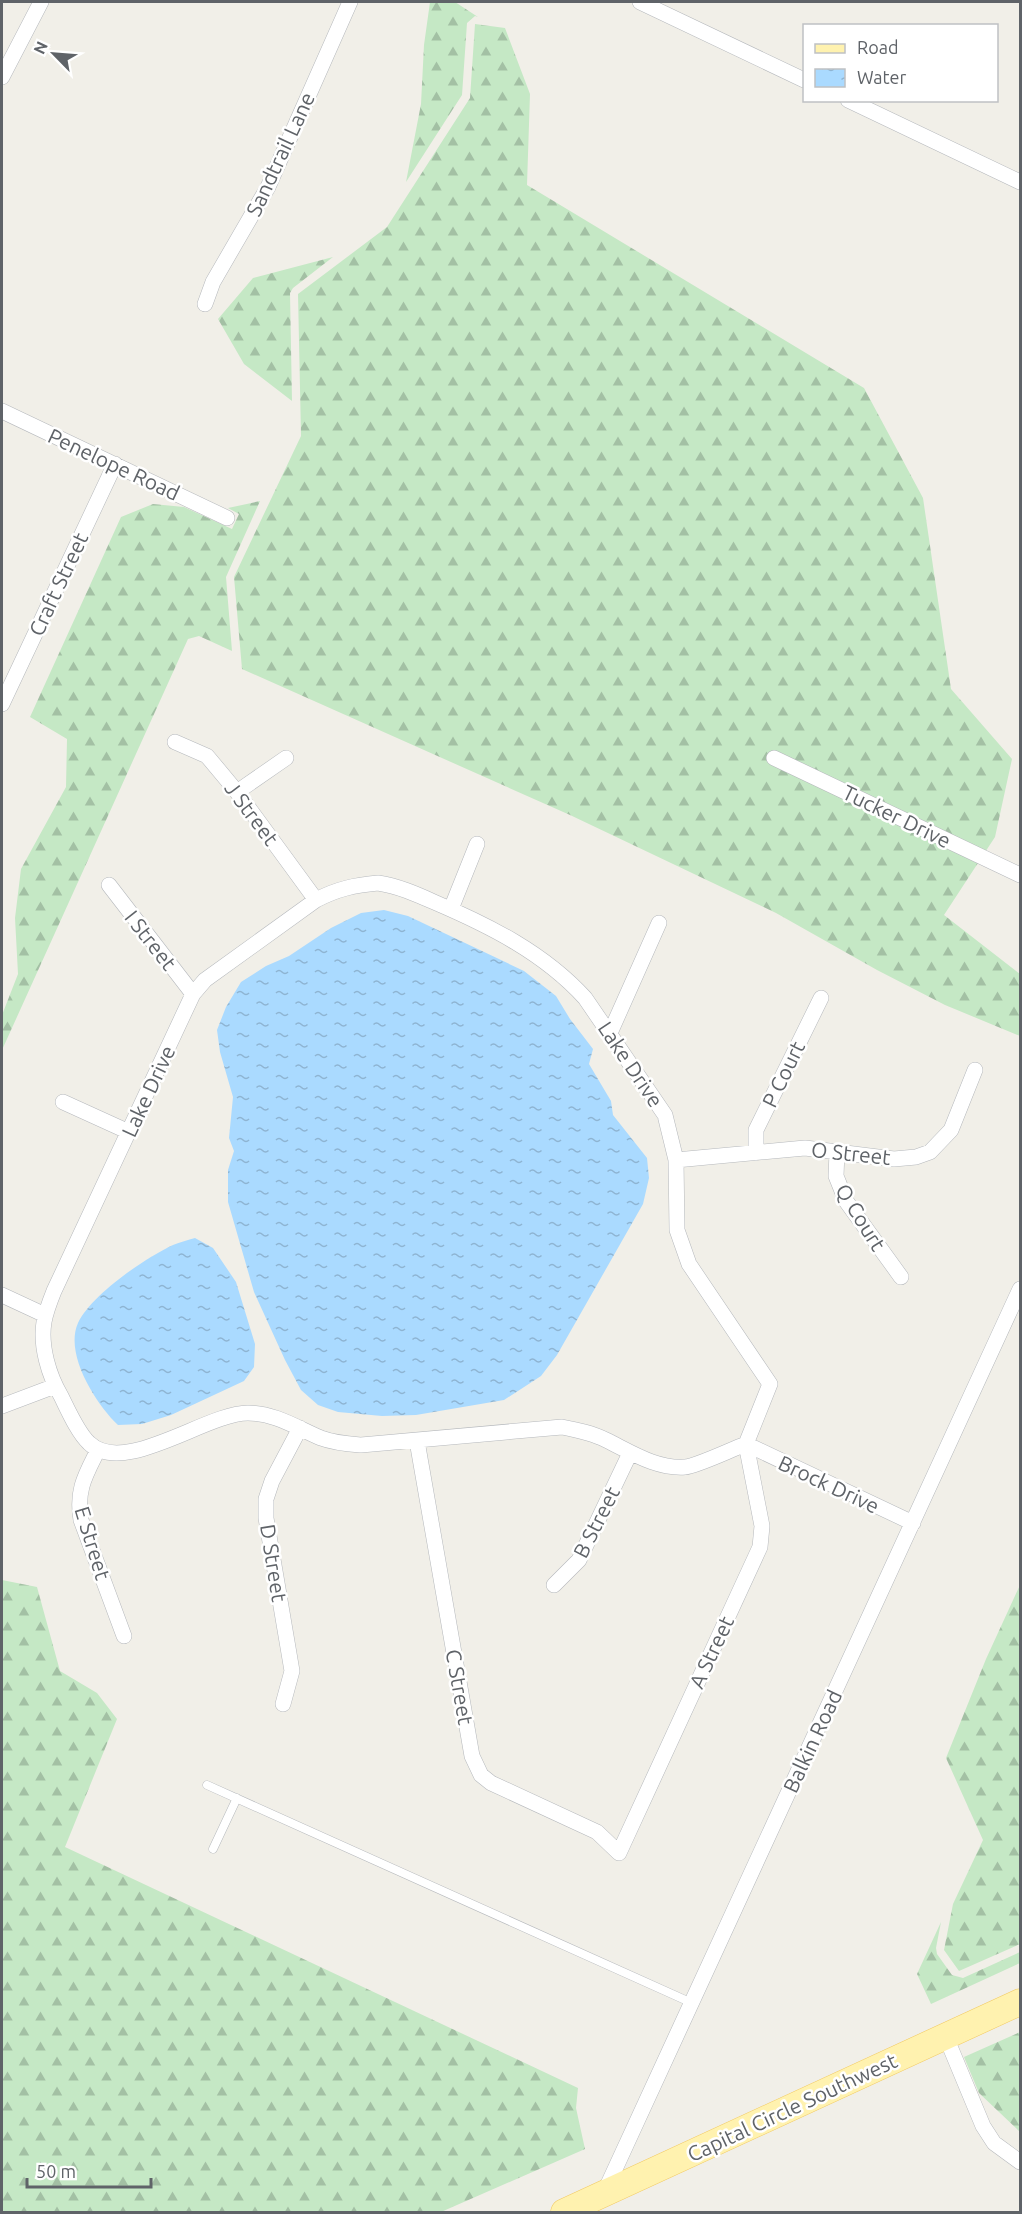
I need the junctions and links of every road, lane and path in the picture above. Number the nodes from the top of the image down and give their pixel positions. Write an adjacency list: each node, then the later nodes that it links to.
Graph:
1 (41, 2): 4 (street)
2 (350, 2): 8 (street, Sandtrail Lane)
3 (640, 2): 5 (street)
4 (2, 77)
5 (803, 80)
6 (852, 102): 7 (street)
7 (1020, 182)
8 (204, 304)
9 (2, 411): 10 (street, Penelope Road)
10 (115, 464): 11 (street, Penelope Road); 12 (street, Craft Street)
11 (227, 518)
12 (2, 704)
13 (175, 742): 16 (street, J Street)
14 (286, 758): 16 (street)
15 (774, 758): 18 (street, Tucker Drive)
16 (237, 792): 20 (street, J Street)
17 (477, 844): 21 (street)
18 (1020, 875)
19 (109, 885): 23 (street, I Street)
20 (316, 900): 21 (street, Lake Drive); 23 (street, Lake Drive)
21 (451, 909): 25 (street, Lake Drive)
22 (659, 923): 25 (street)
23 (193, 994): 28 (street, Lake Drive)
24 (821, 998): 30 (street, P Court)
25 (610, 1033): 31 (street, Lake Drive)
26 (975, 1070): 29 (street, O Street)
27 (63, 1102): 28 (street)
28 (129, 1132): 35 (street, Lake Drive)
29 (837, 1152): 30 (street, O Street); 32 (street, Q Court)
30 (756, 1153): 31 (street, O Street)
31 (676, 1160): 40 (street, Lake Drive)
32 (901, 1277)
33 (1020, 1289): 43 (street, Balkin Road)
34 (2, 1294): 35 (street)
35 (45, 1315): 36 (street, Lake Drive)
36 (55, 1386): 37 (street); 41 (street, Lake Drive)
37 (2, 1406)
38 (300, 1428): 39 (street); 41 (street); 46 (street, D Street)
39 (417, 1441): 42 (street); 50 (street, C Street)
40 (746, 1444): 42 (street); 43 (street, Brock Drive); 50 (street, A Street)
41 (99, 1450): 45 (street, E Street)
42 (630, 1453): 44 (street, B Street)
43 (913, 1523): 52 (street, Balkin Road)
44 (554, 1585)
45 (124, 1636)
46 (283, 1704)
47 (207, 1785): 48 (lane)
48 (237, 1798): 49 (lane); 52 (lane)
49 (213, 1849)
50 (619, 1852)
51 (1020, 2002): 53 (main road, Capital Circle Southwest)
52 (692, 2003): 55 (street, Balkin Road)
53 (946, 2037): 54 (street); 55 (main road, Capital Circle Southwest)
54 (1020, 2162)
55 (604, 2194): 56 (main road, Capital Circle Southwest)
56 (564, 2212)

